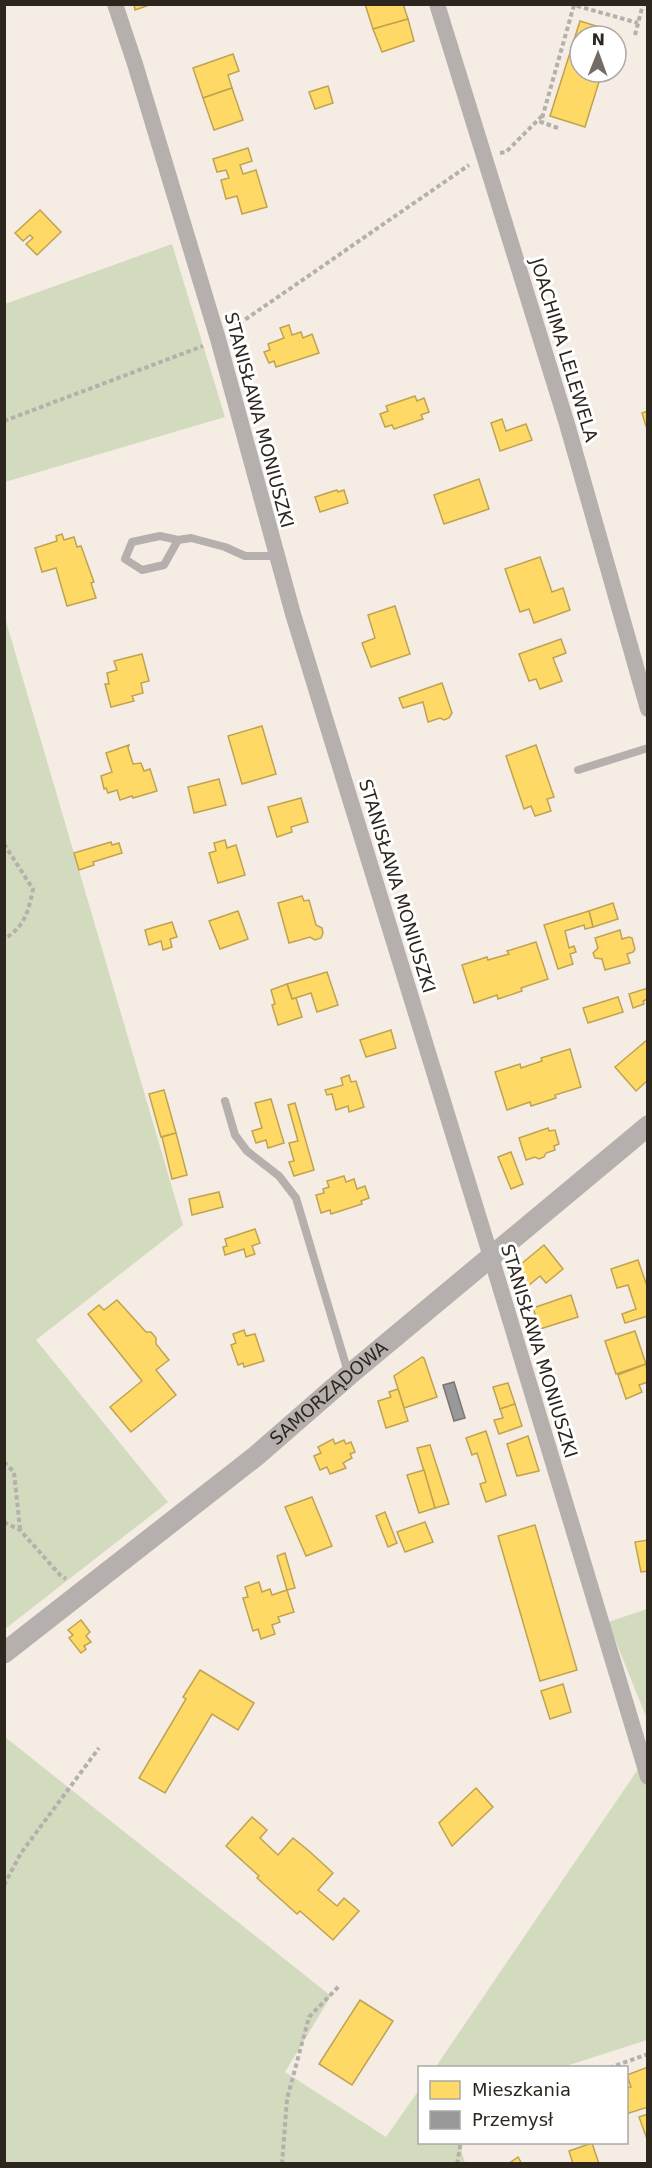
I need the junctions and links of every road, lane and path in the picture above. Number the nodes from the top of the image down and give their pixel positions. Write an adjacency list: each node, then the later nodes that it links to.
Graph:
1 (115, 4): 9 (street, STANISŁAWA MONIUSZKI)
2 (437, 4): 8 (street, JOACHIMA LELEWELA)
3 (643, 4): 4 (path)
4 (638, 23): 5 (path); 6 (path)
5 (635, 35)
6 (543, 115): 7 (path); 8 (path)
7 (558, 128)
8 (484, 155): 9 (path); 13 (street, JOACHIMA LELEWELA)
9 (218, 339): 10 (path); 12 (street, STANISŁAWA MONIUSZKI)
10 (4, 421)
11 (178, 540): 11 (lane); 12 (lane)
12 (276, 556): 20 (street, STANISŁAWA MONIUSZKI)
13 (648, 710)
14 (648, 748): 15 (lane)
15 (578, 770)
16 (4, 844): 17 (path)
17 (4, 939)
18 (225, 1101): 21 (lane)
19 (648, 1126): 20 (street, SAMORZĄDOWA)
20 (491, 1257): 21 (street, SAMORZĄDOWA); 28 (street, STANISŁAWA MONIUSZKI)
21 (349, 1375): 25 (street, SAMORZĄDOWA)
22 (4, 1462): 24 (path)
23 (4, 1522): 24 (path)
24 (20, 1530): 25 (path)
25 (84, 1592): 26 (street, SAMORZĄDOWA)
26 (4, 1653)
27 (99, 1748): 29 (path)
28 (648, 1777)
29 (4, 1885)
30 (340, 1984): 34 (path)
31 (648, 2054): 32 (path)
32 (612, 2066)
33 (461, 2144): 35 (path)
34 (282, 2163)
35 (457, 2163)

